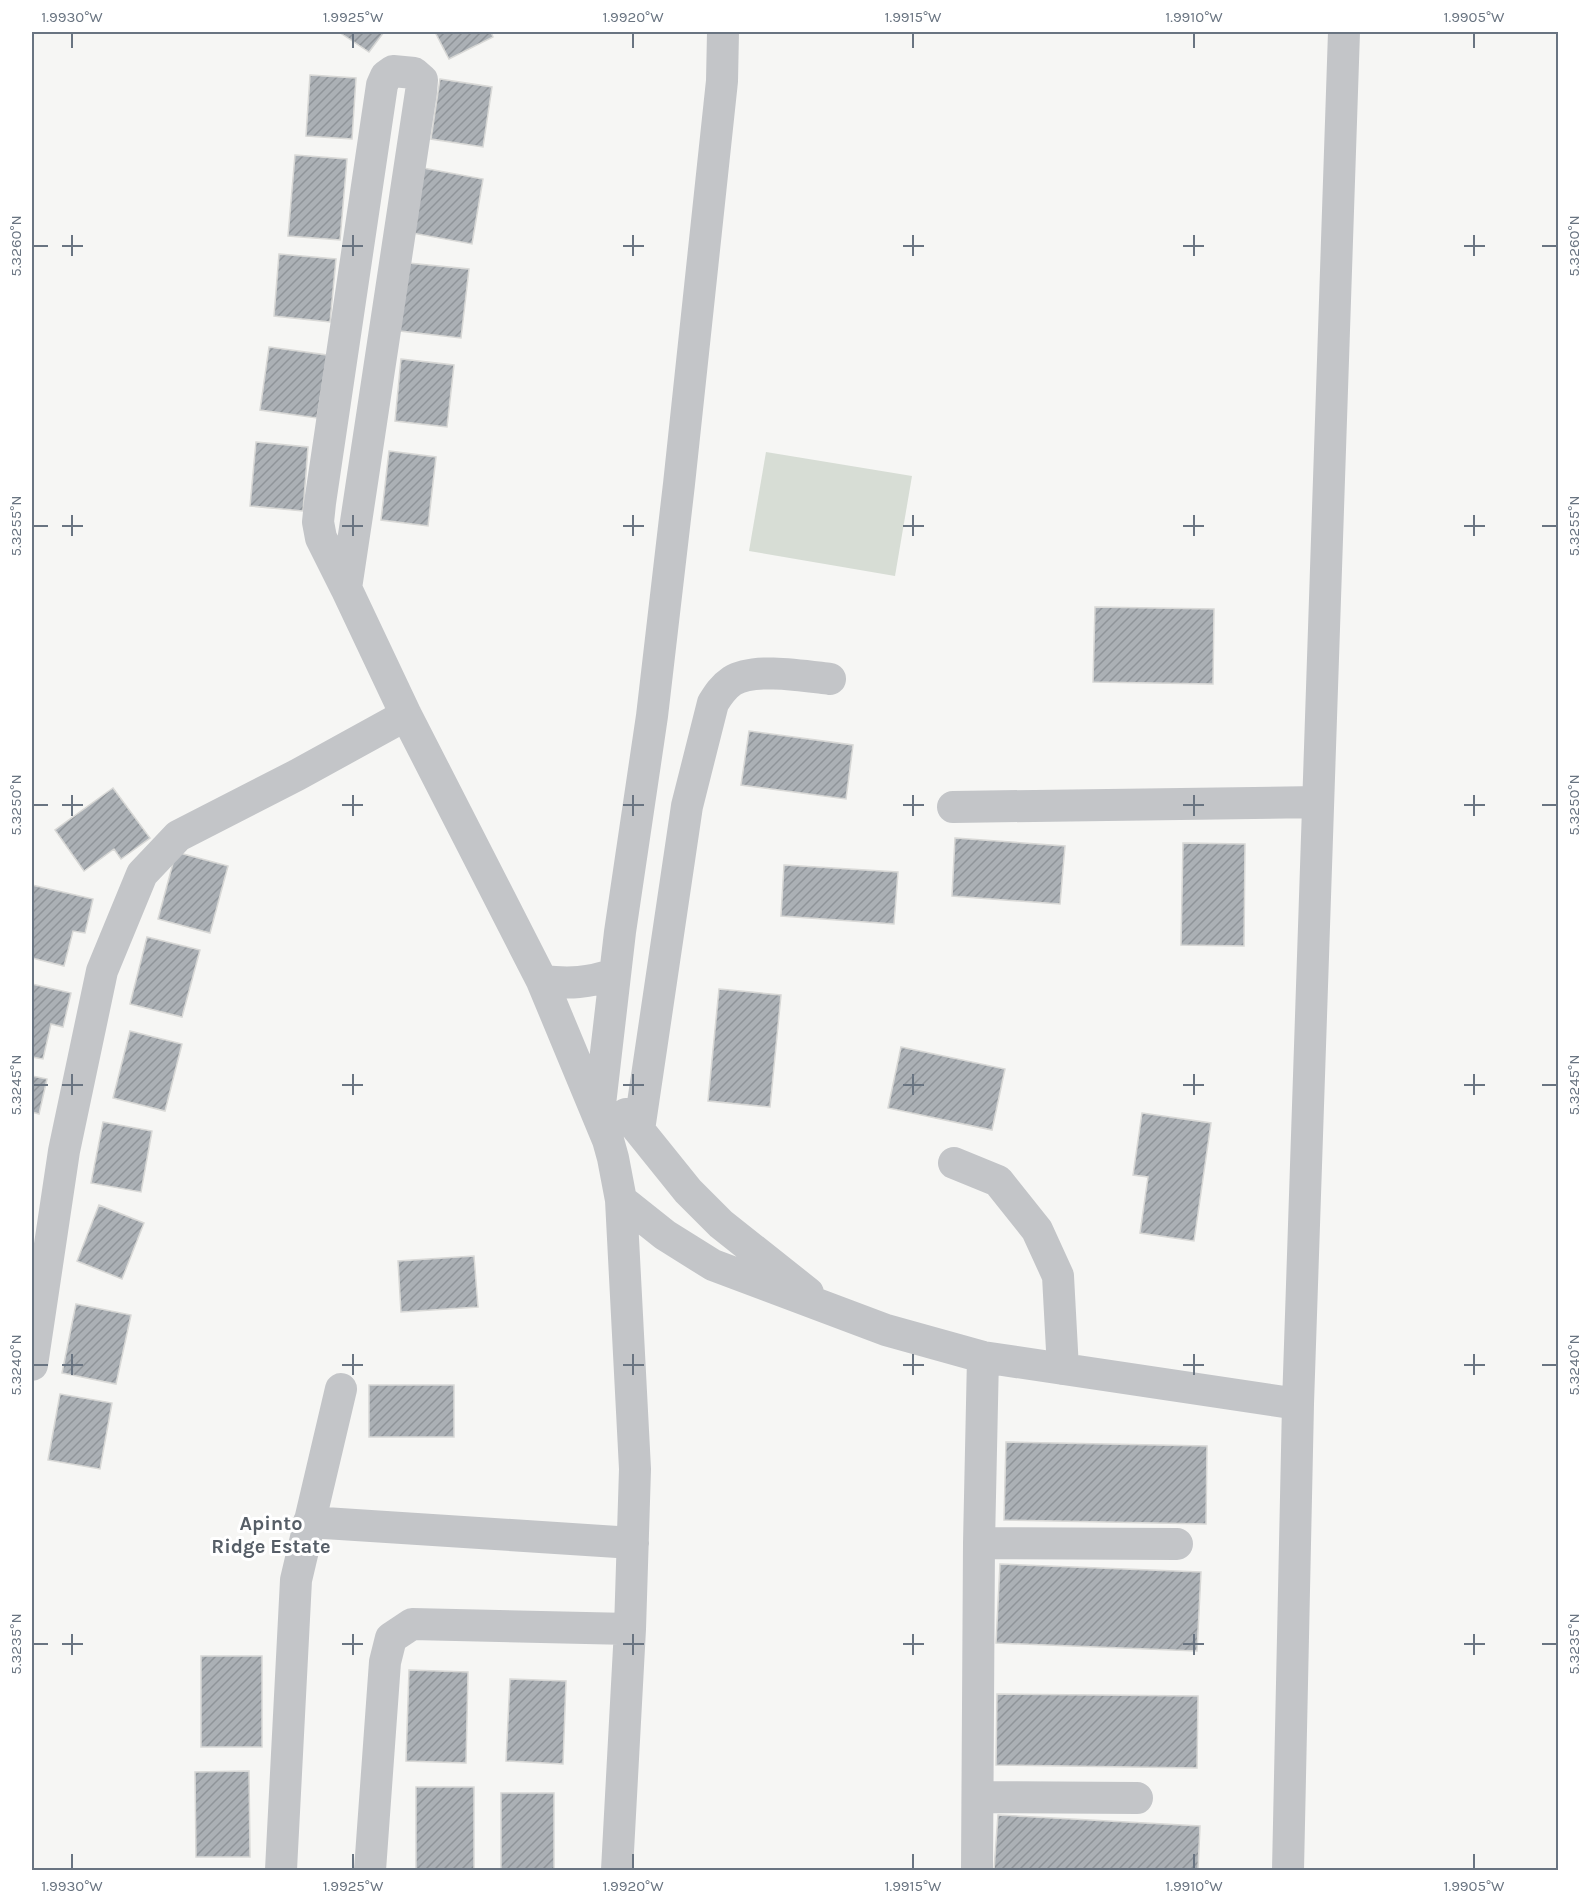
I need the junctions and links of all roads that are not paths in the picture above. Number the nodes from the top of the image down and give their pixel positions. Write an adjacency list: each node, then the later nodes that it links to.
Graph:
1 (723, 32): 12 (street)
2 (1344, 32): 10 (street)
3 (369, 170): 4 (street); 4 (street); 5 (street)
4 (408, 174): 6 (street)
5 (344, 345): 6 (street); 7 (street)
6 (383, 349): 7 (street)
7 (346, 588): 9 (street)
8 (830, 679): 16 (street)
9 (406, 715): 13 (street); 21 (street)
10 (1318, 802): 11 (street); 24 (street)
11 (953, 807)
12 (615, 974): 13 (street); 14 (street)
13 (542, 981): 15 (street)
14 (602, 1084): 15 (street); 16 (street)
15 (599, 1117): 18 (street)
16 (639, 1130): 19 (street)
17 (954, 1163): 22 (street)
18 (621, 1200): 19 (street); 26 (street)
19 (824, 1308): 20 (street)
20 (983, 1357): 22 (street); 27 (street)
21 (32, 1365)
22 (1063, 1369): 24 (street)
23 (341, 1389): 25 (street)
24 (1298, 1404): 36 (street)
25 (309, 1522): 26 (street); 32 (street)
26 (633, 1543): 29 (street)
27 (979, 1543): 28 (street); 30 (street)
28 (1177, 1544)
29 (630, 1629): 33 (street); 34 (street)
30 (978, 1797): 31 (street); 35 (street)
31 (1137, 1798)
32 (281, 1870)
33 (370, 1870)
34 (617, 1870)
35 (976, 1870)
36 (1288, 1870)

